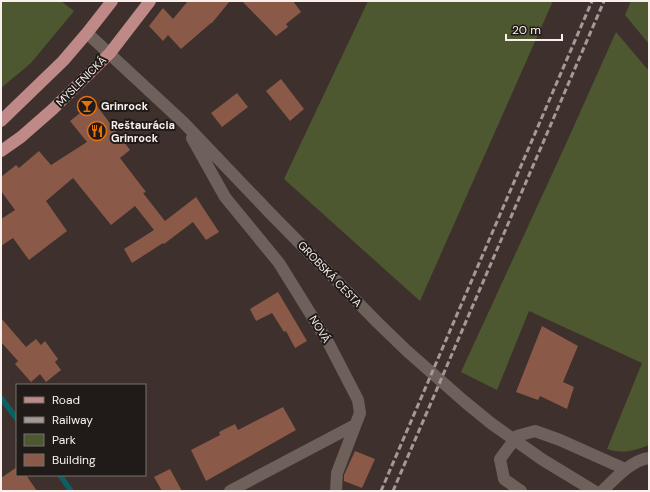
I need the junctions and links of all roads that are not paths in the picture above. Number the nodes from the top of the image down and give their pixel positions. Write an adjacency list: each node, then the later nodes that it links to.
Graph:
1 (112, 1): 3 (main road)
2 (150, 1): 4 (main road, MYSLENICKÁ)
3 (88, 33): 4 (street, GROBSKÁ CESTA); 5 (main road)
4 (110, 53): 6 (street, GROBSKÁ CESTA); 7 (main road, MYSLENICKÁ)
5 (1, 121)
6 (184, 123): 8 (street, NOVÁ); 14 (street, GROBSKÁ CESTA)
7 (1, 151)
8 (355, 425): 11 (street); 12 (street, NOVÁ)
9 (649, 458): 10 (street)
10 (625, 469): 13 (street); 15 (street)
11 (230, 491)
12 (336, 491)
13 (521, 491)
14 (594, 491)
15 (602, 491)

